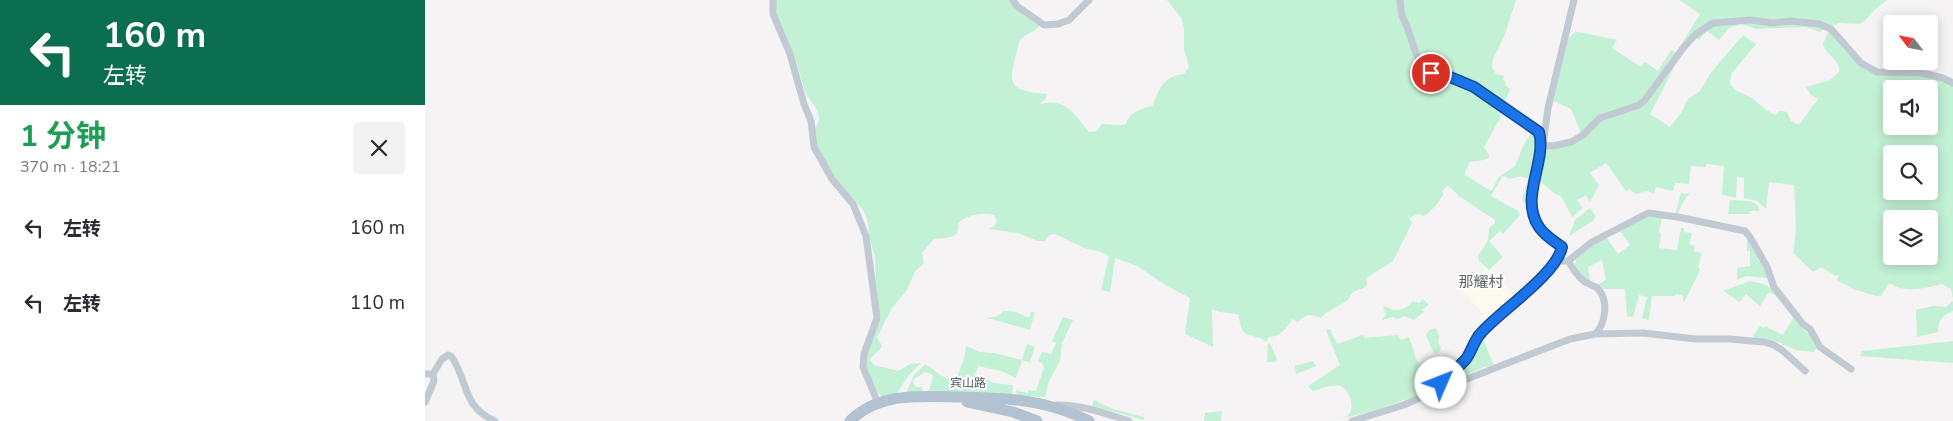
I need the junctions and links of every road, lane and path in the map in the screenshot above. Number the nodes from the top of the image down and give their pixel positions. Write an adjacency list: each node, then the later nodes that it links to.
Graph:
1 (773, 0): 17 (street)
2 (1013, 0): 3 (street)
3 (1089, 0)
4 (1400, 0): 8 (street)
5 (1574, 0): 7 (street)
6 (1953, 84): 7 (street)
7 (1543, 145): 8 (street)
8 (1532, 194): 9 (street)
9 (1556, 261): 10 (street); 15 (street)
10 (1567, 261): 11 (street); 12 (street)
11 (1595, 334): 13 (street); 15 (street)
12 (1851, 369)
13 (1805, 371)
14 (429, 374): 16 (street); 19 (street)
15 (1434, 391): 25 (street)
16 (425, 402)
17 (878, 403): 18 (main road, 宾山路); 20 (main road, 宾山路)
18 (1053, 406): 23 (main road, 宾山路); 24 (street)
19 (495, 421)
20 (850, 421)
21 (856, 421): 22 (main road, 宾山路)
22 (1037, 421)
23 (1089, 421)
24 (1129, 421)
25 (1352, 421)

